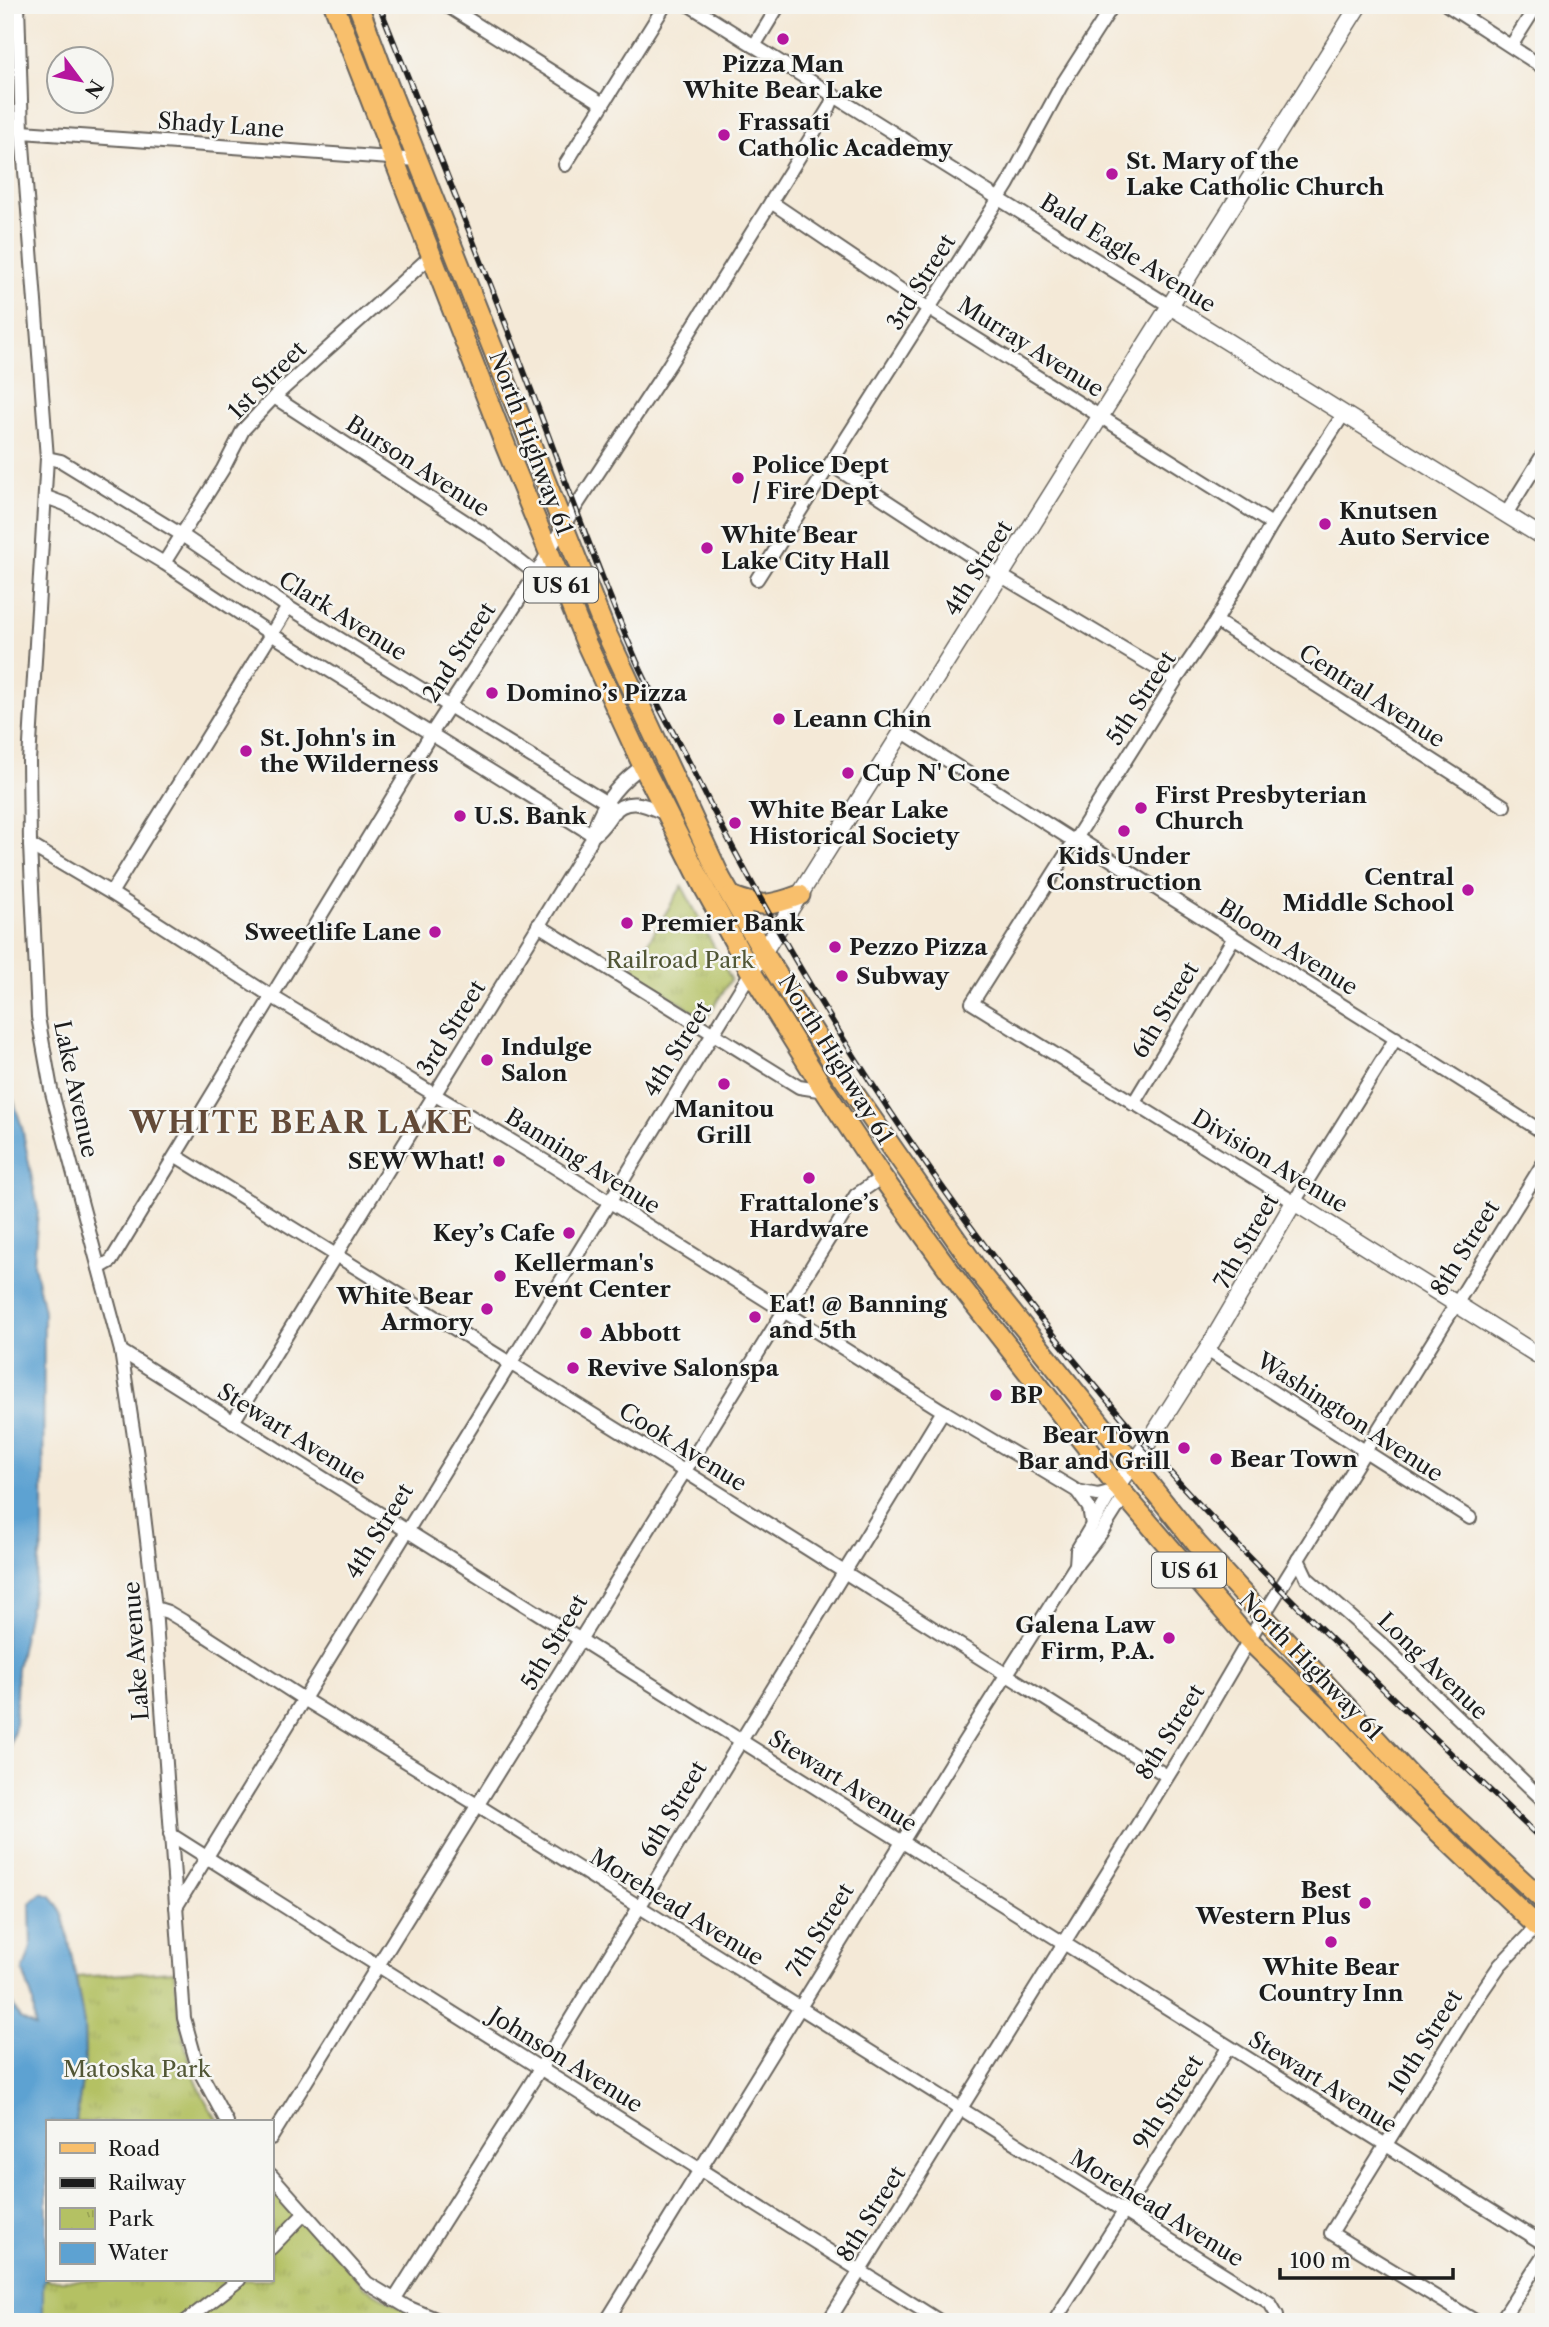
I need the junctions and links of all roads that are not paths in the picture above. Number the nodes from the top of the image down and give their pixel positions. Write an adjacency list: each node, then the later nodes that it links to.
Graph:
1 (18, 5): 17 (street, Lake Avenue)
2 (334, 5): 18 (main road, North Highway 61 / US 61)
3 (358, 5): 19 (main road, North Highway 61 / US 61)
4 (446, 5): 16 (street)
5 (665, 5): 16 (street)
6 (689, 5): 12 (street, Bald Eagle Avenue)
7 (779, 5): 12 (street)
8 (1113, 5): 21 (street, 3rd Street)
9 (1359, 5): 24 (street, 4th Street)
10 (1447, 5): 13 (street)
11 (1537, 5): 13 (street)
12 (754, 46): 15 (street, Bald Eagle Avenue)
13 (1511, 46): 14 (street)
14 (1544, 68)
15 (834, 96): 21 (street, Bald Eagle Avenue); 22 (street, 2nd Street)
16 (603, 104): 20 (street)
17 (22, 132): 18 (street, Shady Lane); 30 (street, Lake Avenue)
18 (392, 160): 19 (street, Shady Lane); 23 (main road, North Highway 61 / US 61)
19 (418, 160): 35 (main road, North Highway 61 / US 61)
20 (565, 165)
21 (998, 198): 24 (street, Bald Eagle Avenue); 25 (street, 3rd Street)
22 (771, 202): 25 (street, Murray Avenue); 35 (street, 2nd Street)
23 (432, 255): 26 (street, 1st Street); 38 (main road, North Highway 61 / US 61)
24 (1170, 306): 27 (street, Bald Eagle Avenue); 28 (street, 4th Street)
25 (929, 309): 28 (street, Murray Avenue); 31 (street, 3rd Street)
26 (274, 397): 36 (street, 1st Street); 40 (street, Burson Avenue)
27 (1343, 415): 33 (street, Bald Eagle Avenue); 34 (street, 5th Street)
28 (1102, 416): 34 (street, Murray Avenue); 41 (street, 4th Street)
29 (1544, 453): 33 (street)
30 (47, 458): 32 (street, Lake Avenue); 36 (street, Clark Avenue)
31 (830, 464): 41 (street); 42 (street, 3rd Street)
32 (46, 497): 39 (street); 57 (street, Lake Avenue)
33 (1506, 514): 37 (street, Bald Eagle Avenue)
34 (1272, 524): 44 (street, 5th Street)
35 (563, 526): 38 (street, 2nd Street); 51 (main road, North Highway 61 / US 61)
36 (182, 535): 39 (street, 1st Street); 43 (street, Clark Avenue)
37 (1544, 538)
38 (547, 551): 40 (street, 2nd Street); 50 (main road, North Highway 61 / US 61)
39 (164, 563): 45 (street)
40 (536, 574): 47 (street, 2nd Street)
41 (1000, 575): 46 (street); 48 (street, 4th Street)
42 (757, 579)
43 (288, 607): 45 (street); 47 (street, Clark Avenue)
44 (1216, 621): 46 (street, 5th Street); 52 (street, Central Avenue)
45 (271, 634): 49 (street); 58 (street)
46 (1176, 680): 56 (street, 5th Street)
47 (448, 706): 49 (street, 2nd Street); 53 (street, Clark Avenue)
48 (903, 733): 56 (street, Bloom Avenue); 59 (street, 4th Street)
49 (431, 734): 55 (street); 65 (street, 2nd Street)
50 (643, 766): 51 (main road); 53 (street, 3rd Street); 54 (main road, North Highway 61 / US 61)
51 (676, 781): 60 (main road, North Highway 61 / US 61)
52 (1504, 806)
53 (611, 807): 54 (street); 55 (street, 3rd Street)
54 (669, 816): 64 (main road, North Highway 61 / US 61)
55 (593, 835): 61 (street, 3rd Street)
56 (1075, 839): 62 (street, Bloom Avenue); 66 (street, 5th Street)
57 (30, 845): 58 (street, Banning Avenue); 80 (street, Lake Avenue)
58 (111, 893): 65 (street, Banning Avenue)
59 (800, 895): 60 (main road); 63 (street, 4th Street)
60 (731, 896): 63 (main road, North Highway 61 / US 61)
61 (538, 925): 67 (street); 70 (street, 3rd Street)
62 (1233, 939): 68 (street, Bloom Avenue); 71 (street, 6th Street)
63 (763, 952): 64 (street, 4th Street); 76 (main road, North Highway 61 / US 61)
64 (751, 972): 67 (street, 4th Street); 69 (main road, North Highway 61 / US 61)
65 (271, 996): 70 (street, Banning Avenue); 73 (street, 2nd Street)
66 (972, 1003): 71 (street, Division Avenue)
67 (712, 1035): 69 (street); 78 (street, 4th Street)
68 (1396, 1038): 72 (street, Bloom Avenue); 77 (street, 7th Street)
69 (825, 1091): 75 (main road, North Highway 61 / US 61)
70 (435, 1093): 78 (street, Banning Avenue); 79 (street, 3rd Street)
71 (1133, 1104): 77 (street, Division Avenue)
72 (1544, 1133)
73 (176, 1156): 79 (street, Cook Avenue); 80 (street, 2nd Street)
74 (1544, 1162): 81 (street, 8th Street)
75 (882, 1177): 76 (main road); 82 (street, 5th Street); 92 (main road, North Highway 61 / US 61)
76 (915, 1184): 90 (main road, North Highway 61 / US 61)
77 (1294, 1202): 81 (street, Division Avenue); 83 (street, 7th Street)
78 (609, 1203): 82 (street, Banning Avenue); 86 (street, 4th Street)
79 (334, 1255): 86 (street, Cook Avenue); 88 (street, 3rd Street)
80 (99, 1268): 84 (street, Lake Avenue)
81 (1455, 1303): 85 (street, Division Avenue); 89 (street, 8th Street)
82 (784, 1311): 87 (street, Banning Avenue); 91 (street, 5th Street)
83 (1207, 1350): 89 (street, Washington Avenue); 90 (street, 7th Street)
84 (121, 1351): 88 (street, Stewart Avenue); 100 (street, Lake Avenue)
85 (1544, 1359)
86 (509, 1364): 91 (street, Cook Avenue); 96 (street, 4th Street)
87 (943, 1411): 93 (street, Banning Avenue); 99 (street, 6th Street)
88 (233, 1422): 96 (street, Stewart Avenue)
89 (1365, 1452): 94 (street, Washington Avenue); 97 (street, 8th Street)
90 (1132, 1465): 92 (street, 7th Street); 101 (main road, North Highway 61 / US 61)
91 (685, 1472): 99 (street, Cook Avenue); 102 (street, 5th Street)
92 (1118, 1490): 93 (street); 95 (street, 7th Street); 98 (street, 7th Street); 103 (main road, North Highway 61 / US 61)
93 (1077, 1491): 95 (street)
94 (1470, 1518)
95 (1092, 1525): 98 (street, 7th Street)
96 (406, 1531): 102 (street, Stewart Avenue); 105 (street, 4th Street)
97 (1298, 1559): 101 (street, 8th Street); 108 (street, Long Avenue)
98 (1076, 1565): 104 (street, 7th Street)
99 (843, 1574): 104 (street, Cook Avenue); 106 (street, 6th Street)
100 (155, 1608): 105 (street, Morehead Avenue); 110 (street, Lake Avenue)
101 (1263, 1616): 103 (street, 8th Street); 113 (main road, North Highway 61 / US 61)
102 (581, 1639): 106 (street, Stewart Avenue); 109 (street, 5th Street)
103 (1249, 1640): 107 (street, 8th Street); 116 (main road, North Highway 61 / US 61)
104 (1007, 1675): 107 (street, Cook Avenue); 111 (street, 7th Street)
105 (302, 1698): 109 (street, Morehead Avenue); 112 (street, 4th Street)
106 (739, 1741): 111 (street, Stewart Avenue); 115 (street, 6th Street)
107 (1167, 1776): 117 (street, 8th Street)
108 (1544, 1801)
109 (479, 1806): 115 (street, Morehead Avenue); 118 (street, 5th Street)
110 (170, 1834): 112 (street, Johnson Avenue); 114 (street, Lake Avenue)
111 (902, 1842): 117 (street, Stewart Avenue); 119 (street, 7th Street)
112 (207, 1856): 114 (street, 4th Street); 118 (street, Johnson Avenue)
113 (1544, 1901)
114 (175, 1908): 123 (street, Lake Avenue)
115 (638, 1908): 119 (street, Morehead Avenue); 121 (street, 6th Street)
116 (1541, 1926): 125 (street, 10th Street)
117 (1063, 1944): 120 (street, Stewart Avenue); 122 (street, 8th Street)
118 (378, 1967): 121 (street, Johnson Avenue); 124 (street, 5th Street)
119 (799, 2008): 122 (street, Morehead Avenue); 126 (street, 7th Street)
120 (1228, 2048): 125 (street, Stewart Avenue); 128 (street, 9th Street)
121 (540, 2069): 126 (street, Johnson Avenue); 135 (street, 6th Street)
122 (960, 2109): 128 (street, Morehead Avenue); 133 (street, 8th Street)
123 (226, 2120)
124 (273, 2135)
125 (1385, 2144): 130 (street, Stewart Avenue); 143 (street, 10th Street)
126 (701, 2169): 133 (street, Johnson Avenue); 139 (street, 7th Street)
127 (273, 2177): 129 (street)
128 (1124, 2213): 136 (street, Morehead Avenue); 142 (street, 9th Street)
129 (304, 2214): 131 (street); 135 (street)
130 (1544, 2244)
131 (273, 2246)
132 (1544, 2254): 144 (street)
133 (859, 2271): 140 (street, 8th Street); 141 (street, Johnson Avenue)
134 (236, 2282): 137 (street)
135 (394, 2300): 138 (street)
136 (1277, 2318)
137 (186, 2322)
138 (443, 2322)
139 (606, 2322)
140 (828, 2322)
141 (941, 2322)
142 (1054, 2322)
143 (1477, 2322)
144 (1500, 2322)

